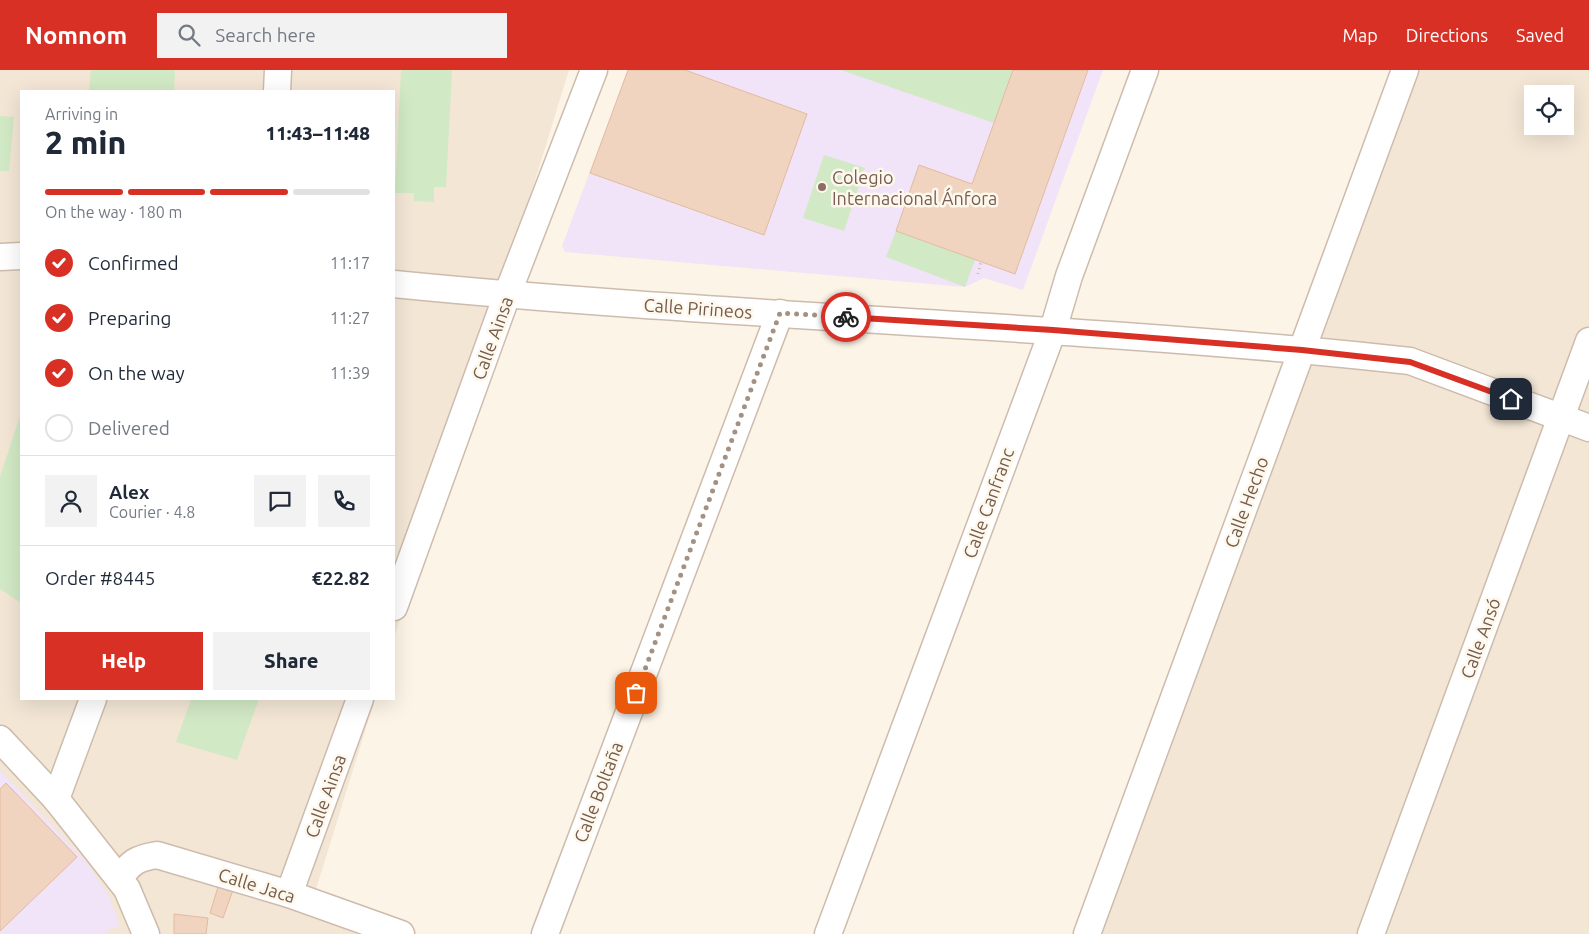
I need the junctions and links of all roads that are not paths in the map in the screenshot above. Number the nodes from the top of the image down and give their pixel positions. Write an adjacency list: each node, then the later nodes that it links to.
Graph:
1 (278, 70): 5 (street)
2 (594, 70): 9 (street, Calle Ainsa)
3 (1145, 70): 11 (street, Calle Canfranc)
4 (1405, 70): 13 (street, Calle Hecho)
5 (277, 90)
6 (20, 256): 7 (street)
7 (0, 258)
8 (395, 284): 9 (street, Calle Pirineos)
9 (507, 295): 10 (street, Calle Pirineos); 16 (street, Calle Ainsa)
10 (780, 313): 11 (street, Calle Pirineos); 25 (street, Calle Boltaña)
11 (1053, 330): 13 (street, Calle Pirineos); 26 (street, Calle Canfranc)
12 (1589, 341): 14 (street, Calle Ansó)
13 (1302, 350): 14 (street, Calle Pirineos); 27 (street, Calle Hecho)
14 (1561, 417): 15 (street, Calle Pirineos); 28 (street, Calle Ansó)
15 (1589, 428)
16 (395, 604)
17 (93, 700): 20 (street)
18 (360, 700): 22 (street, Calle Ainsa)
19 (0, 739): 20 (street)
20 (56, 799): 21 (street)
21 (120, 880): 22 (street, Calle Jaca); 23 (street)
22 (289, 894): 24 (street, Calle Jaca)
23 (146, 934)
24 (401, 934)
25 (545, 934)
26 (828, 934)
27 (1087, 934)
28 (1371, 934)

